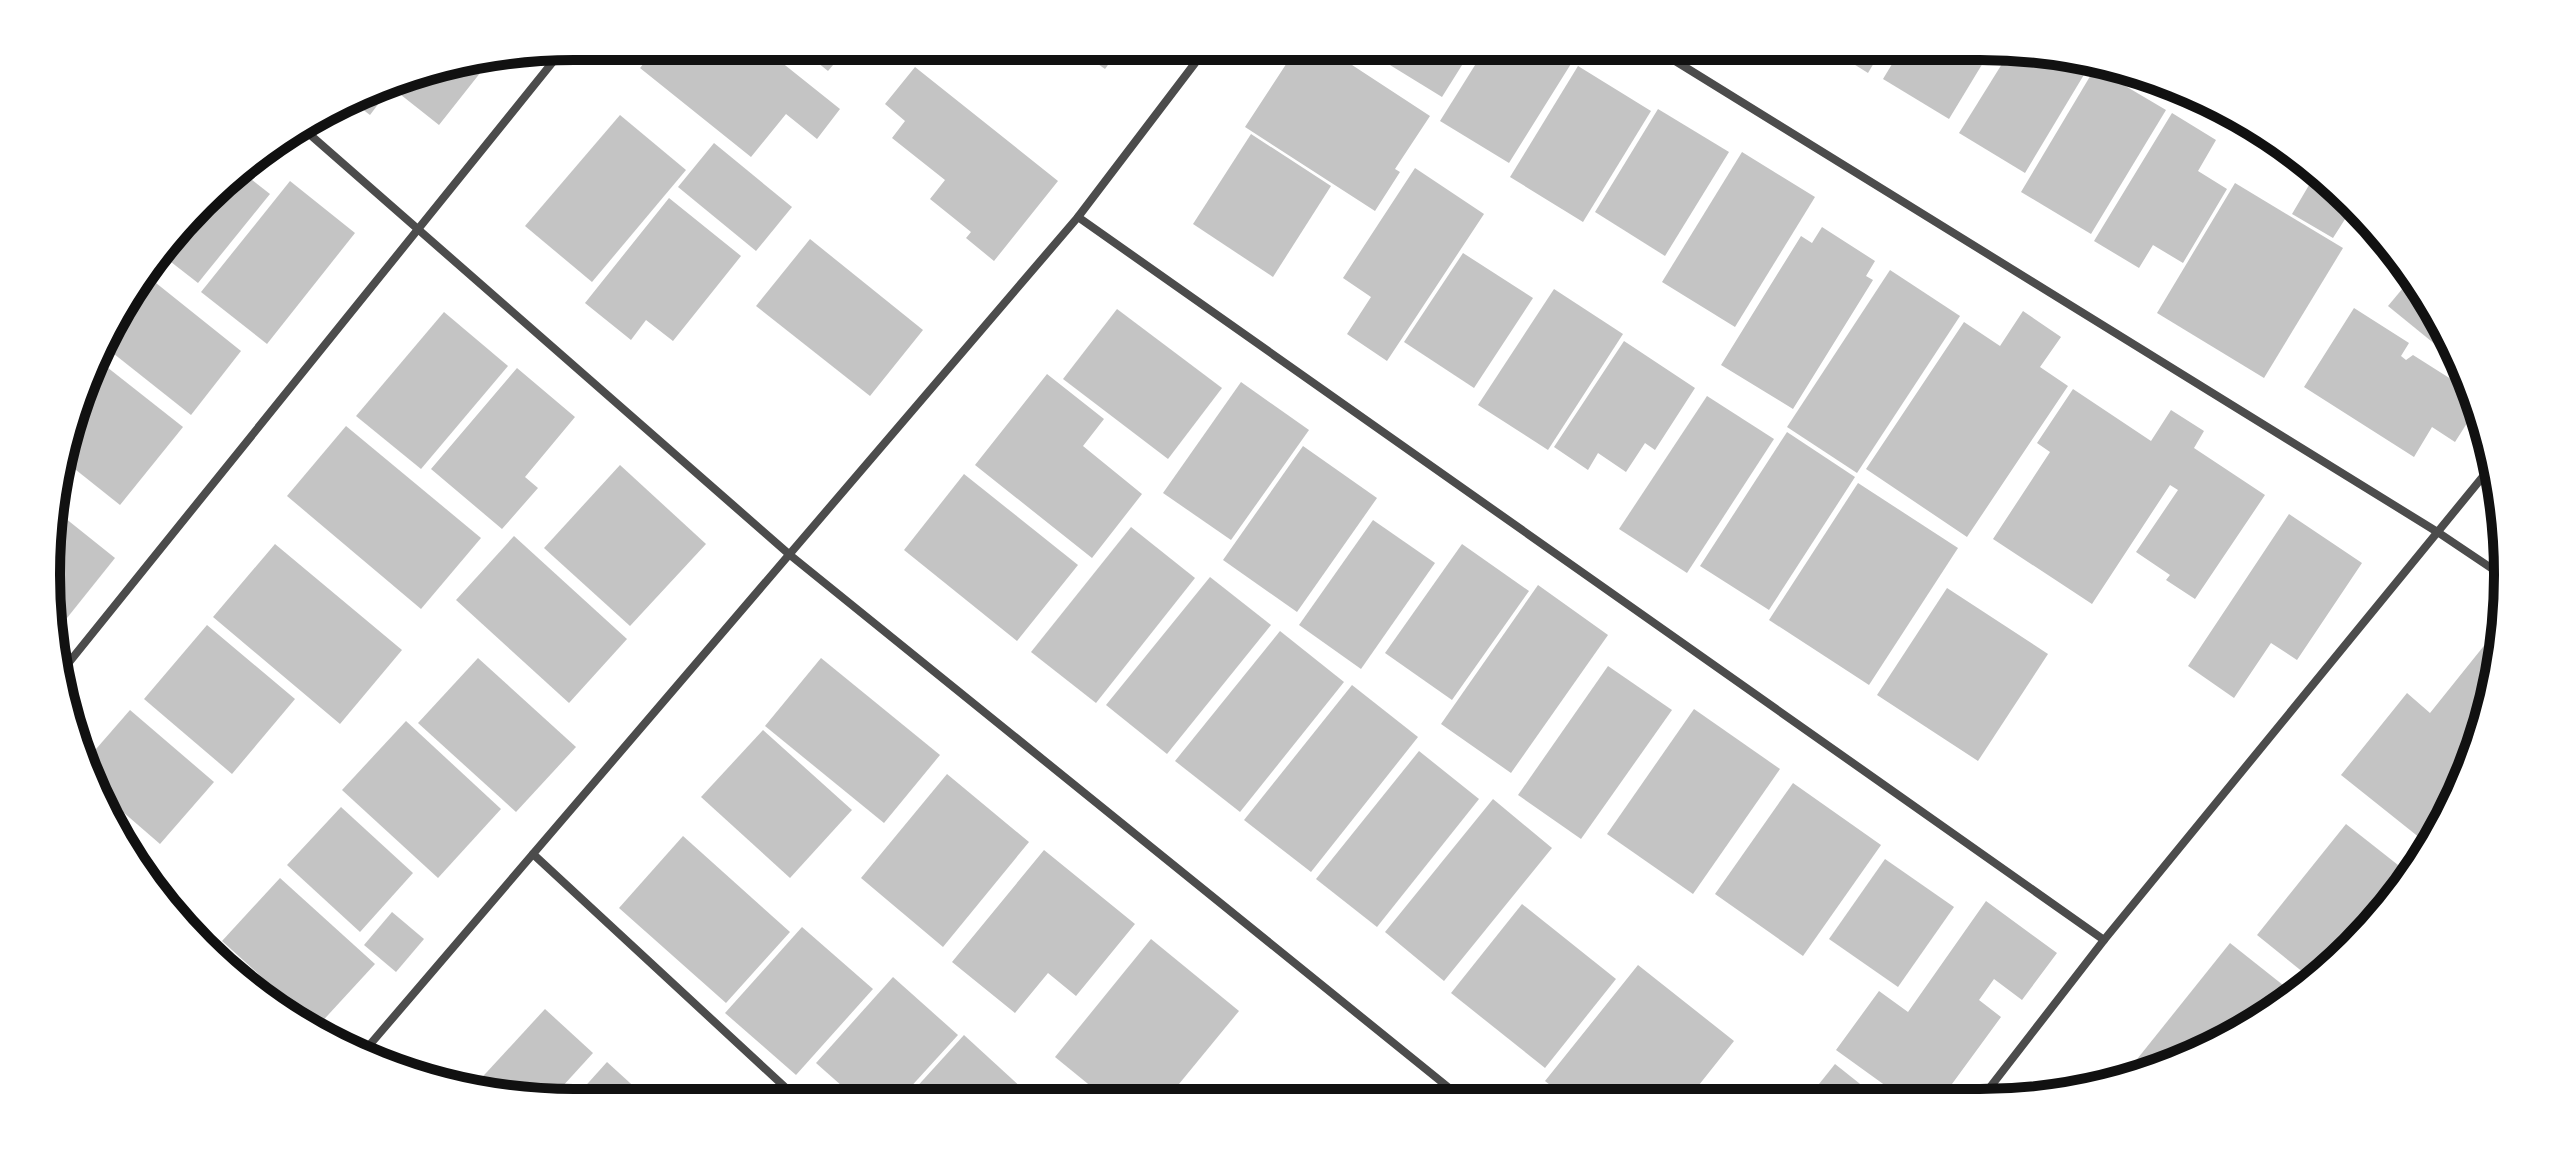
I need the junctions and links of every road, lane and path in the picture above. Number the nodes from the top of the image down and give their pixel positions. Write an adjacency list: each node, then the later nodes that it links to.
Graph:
1 (1197, 60): 5 (street)
2 (1674, 60): 8 (street)
3 (554, 61): 6 (street)
4 (309, 134): 6 (street)
5 (1078, 217): 9 (street); 13 (street)
6 (417, 231): 9 (street); 11 (street)
7 (2484, 475): 8 (street)
8 (2439, 533): 10 (street); 13 (street)
9 (790, 555): 12 (street); 16 (street)
10 (2494, 570)
11 (68, 664)
12 (533, 854): 14 (street); 15 (street)
13 (2104, 940): 17 (street)
14 (369, 1046)
15 (787, 1089)
16 (1450, 1089)
17 (1989, 1089)

